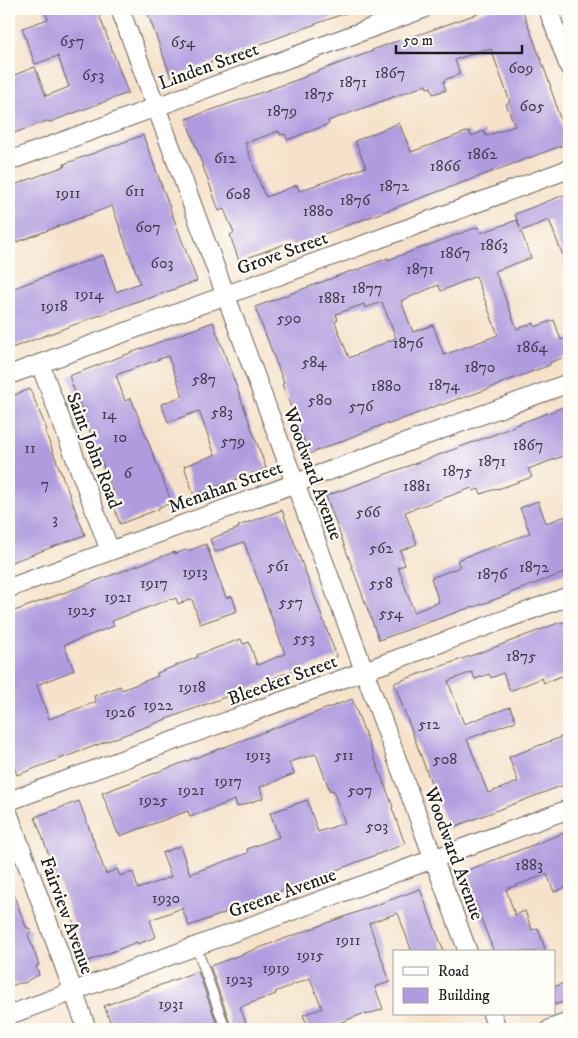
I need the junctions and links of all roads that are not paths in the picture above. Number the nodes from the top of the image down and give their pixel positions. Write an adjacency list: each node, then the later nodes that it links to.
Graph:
1 (120, 9): 5 (street, Woodward Avenue)
2 (423, 9): 5 (street, Linden Street)
3 (548, 9): 4 (street)
4 (569, 67)
5 (156, 106): 6 (street, Linden Street); 8 (street, Woodward Avenue)
6 (9, 161)
7 (569, 169): 8 (street, Grove Street)
8 (226, 295): 9 (street, Grove Street); 12 (street, Woodward Avenue)
9 (40, 364): 10 (street, Grove Street); 13 (street, Saint John Road)
10 (9, 375)
11 (569, 382): 12 (street, Menahan Street)
12 (295, 483): 13 (street, Menahan Street); 16 (street, Woodward Avenue)
13 (110, 551): 14 (street, Menahan Street)
14 (9, 588)
15 (569, 596): 16 (street, Bleecker Street)
16 (365, 671): 17 (street, Bleecker Street); 20 (street, Woodward Avenue)
17 (9, 801)
18 (569, 809): 20 (street, Greene Avenue)
19 (9, 815): 23 (street, Fairview Avenue)
20 (434, 859): 21 (street, Greene Avenue); 22 (street, Woodward Avenue)
21 (196, 946): 23 (street, Greene Avenue); 26 (lane)
22 (467, 950)
23 (73, 992): 24 (street, Greene Avenue); 28 (street, Fairview Avenue)
24 (9, 1015)
25 (493, 1016): 29 (street)
26 (223, 1022)
27 (569, 1022): 30 (street)
28 (87, 1029)
29 (497, 1029)
30 (550, 1029)

